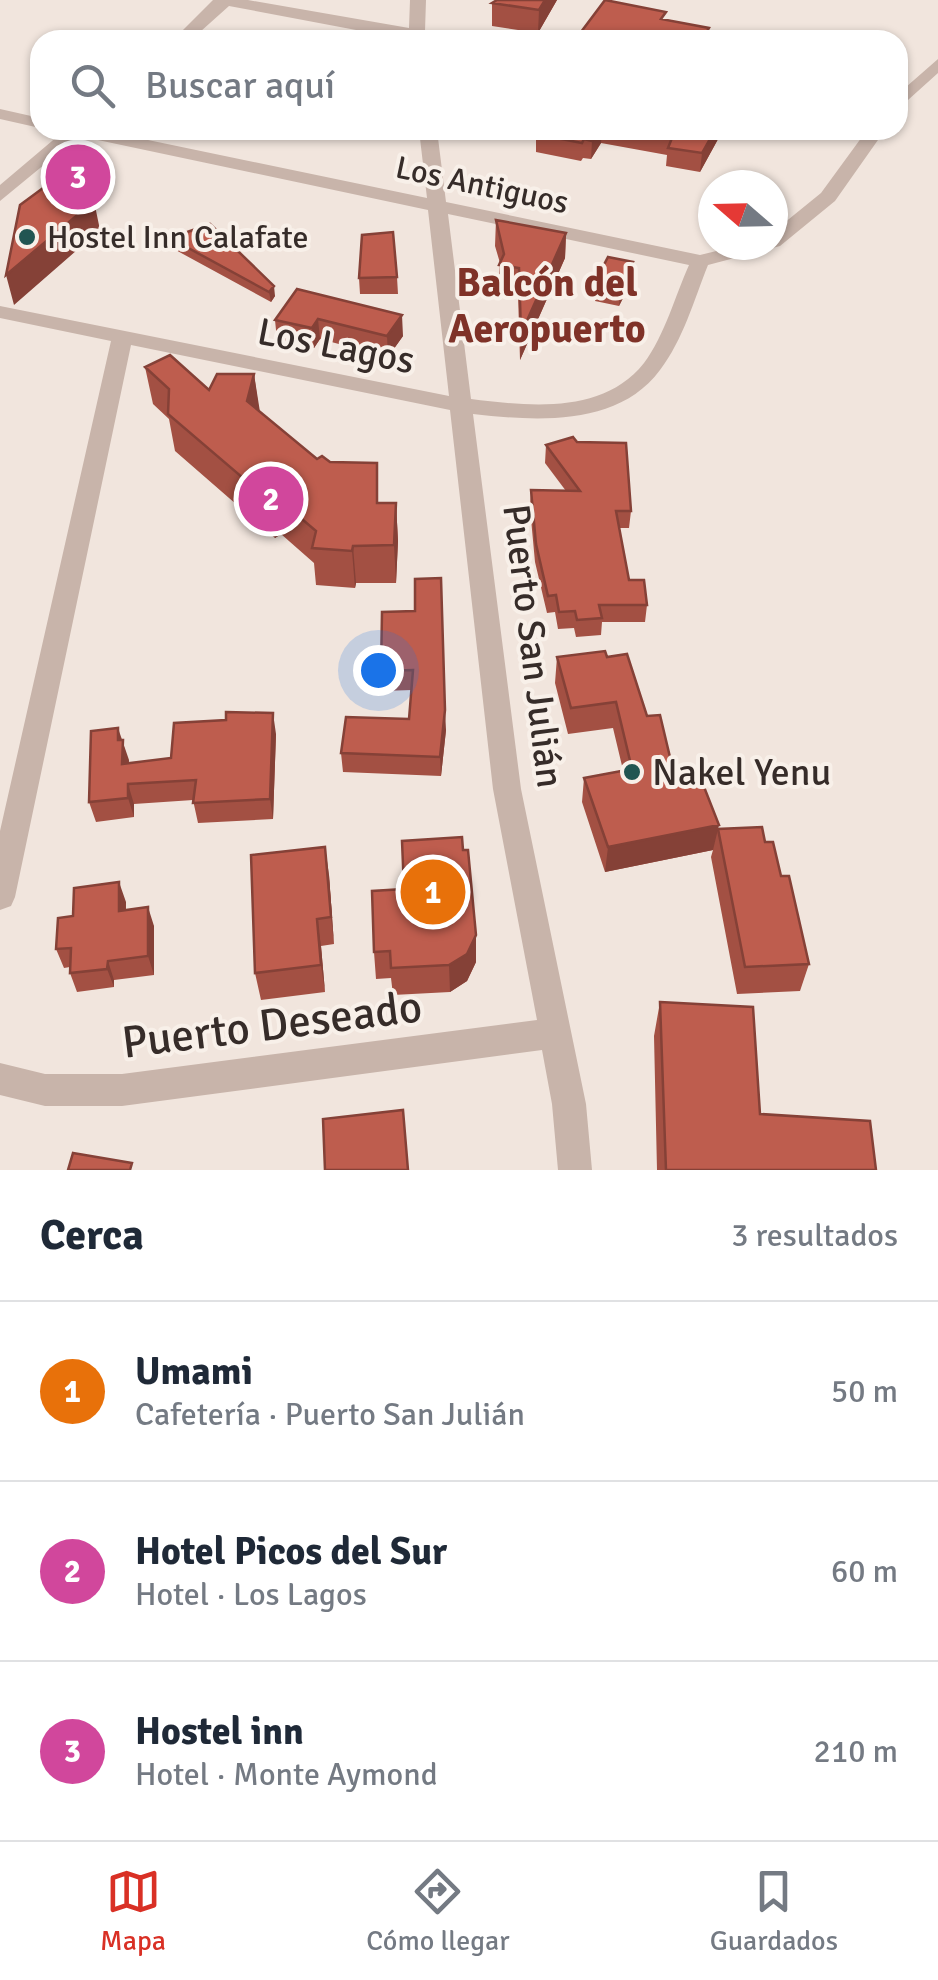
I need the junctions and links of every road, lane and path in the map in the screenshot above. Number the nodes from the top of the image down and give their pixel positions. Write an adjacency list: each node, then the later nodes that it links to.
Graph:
1 (224, 0): 3 (street); 4 (street)
2 (418, 0): 5 (street)
3 (192, 30)
4 (380, 30)
5 (416, 30)
6 (938, 64): 7 (street)
7 (908, 94)
8 (0, 114): 9 (street)
9 (30, 121)
10 (64, 140): 14 (street)
11 (124, 140): 15 (street, Los Antiguos)
12 (429, 140): 15 (street, Puerto San Julián)
13 (869, 140): 16 (street)
14 (0, 195)
15 (437, 206): 18 (street, Los Antiguos); 21 (street, Puerto San Julián)
16 (788, 230)
17 (704, 260): 18 (street)
18 (700, 261): 21 (street, Los Lagos)
19 (0, 312): 20 (street, Los Lagos)
20 (122, 340): 21 (street, Los Lagos); 22 (street)
21 (460, 406): 23 (street, Puerto San Julián)
22 (0, 896)
23 (556, 1034): 24 (street, Puerto Deseado); 25 (street, Puerto San Julián)
24 (0, 1079)
25 (575, 1170)

